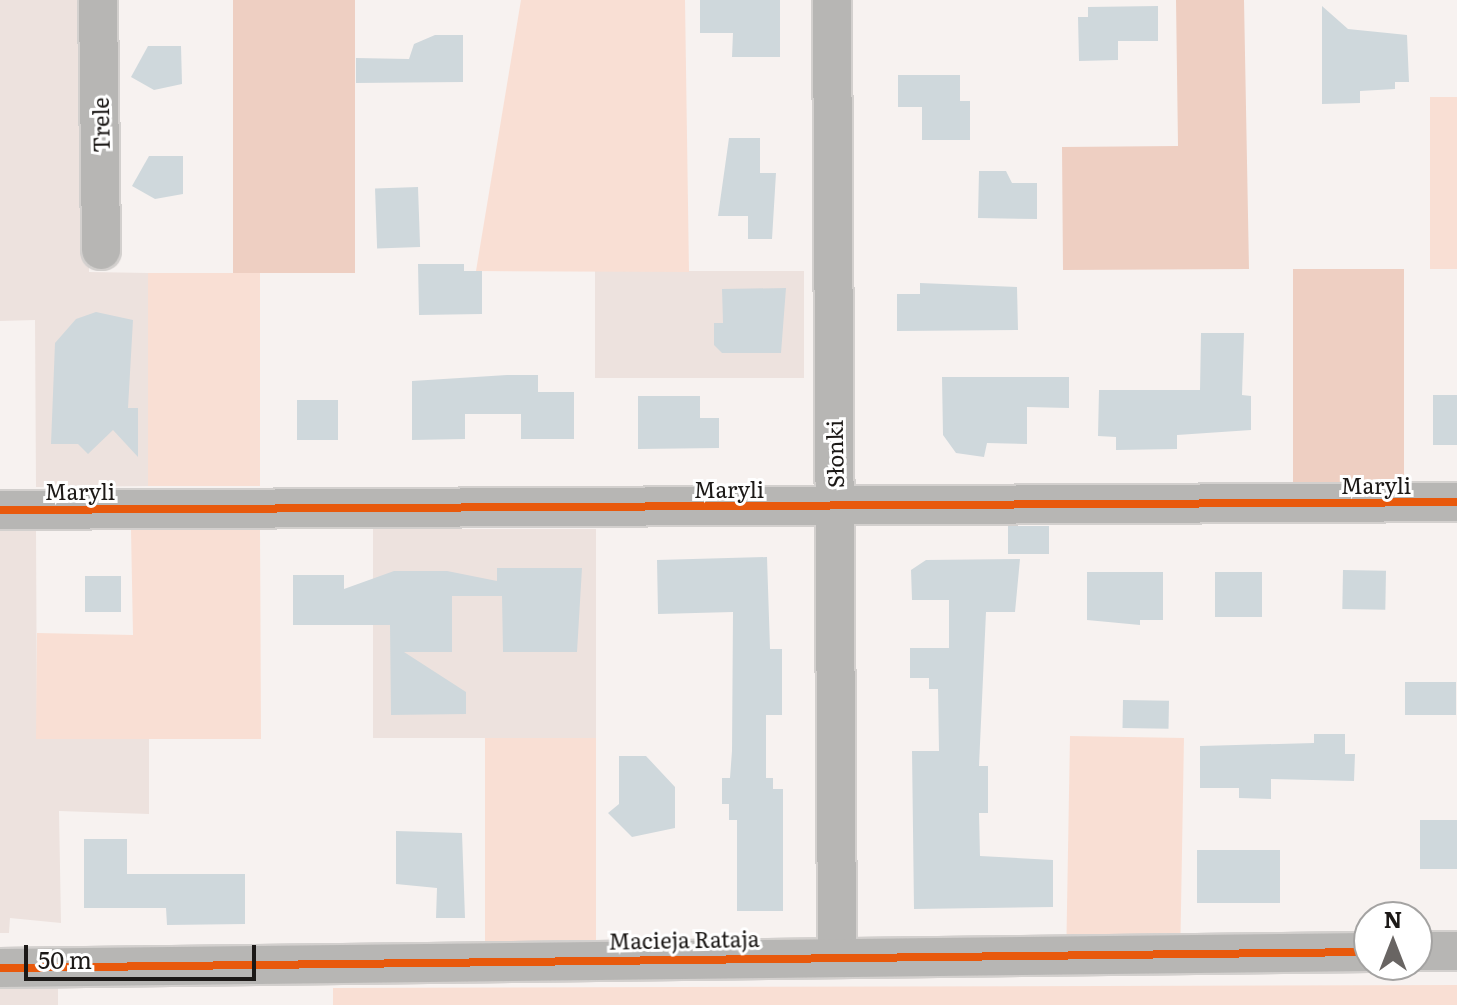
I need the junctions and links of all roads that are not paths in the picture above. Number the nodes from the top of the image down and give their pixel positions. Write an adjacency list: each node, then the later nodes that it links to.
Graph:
1 (98, 0): 3 (street, Trele)
2 (832, 0): 5 (street, Słonki)
3 (101, 250)
4 (1457, 502): 5 (street, Maryli)
5 (834, 507): 6 (street, Maryli); 10 (street, Słonki)
6 (0, 510)
7 (1433, 951): 8 (street)
8 (1457, 951)
9 (1353, 952): 10 (street, Macieja Rataja)
10 (837, 955): 11 (street, Macieja Rataja)
11 (0, 968)

